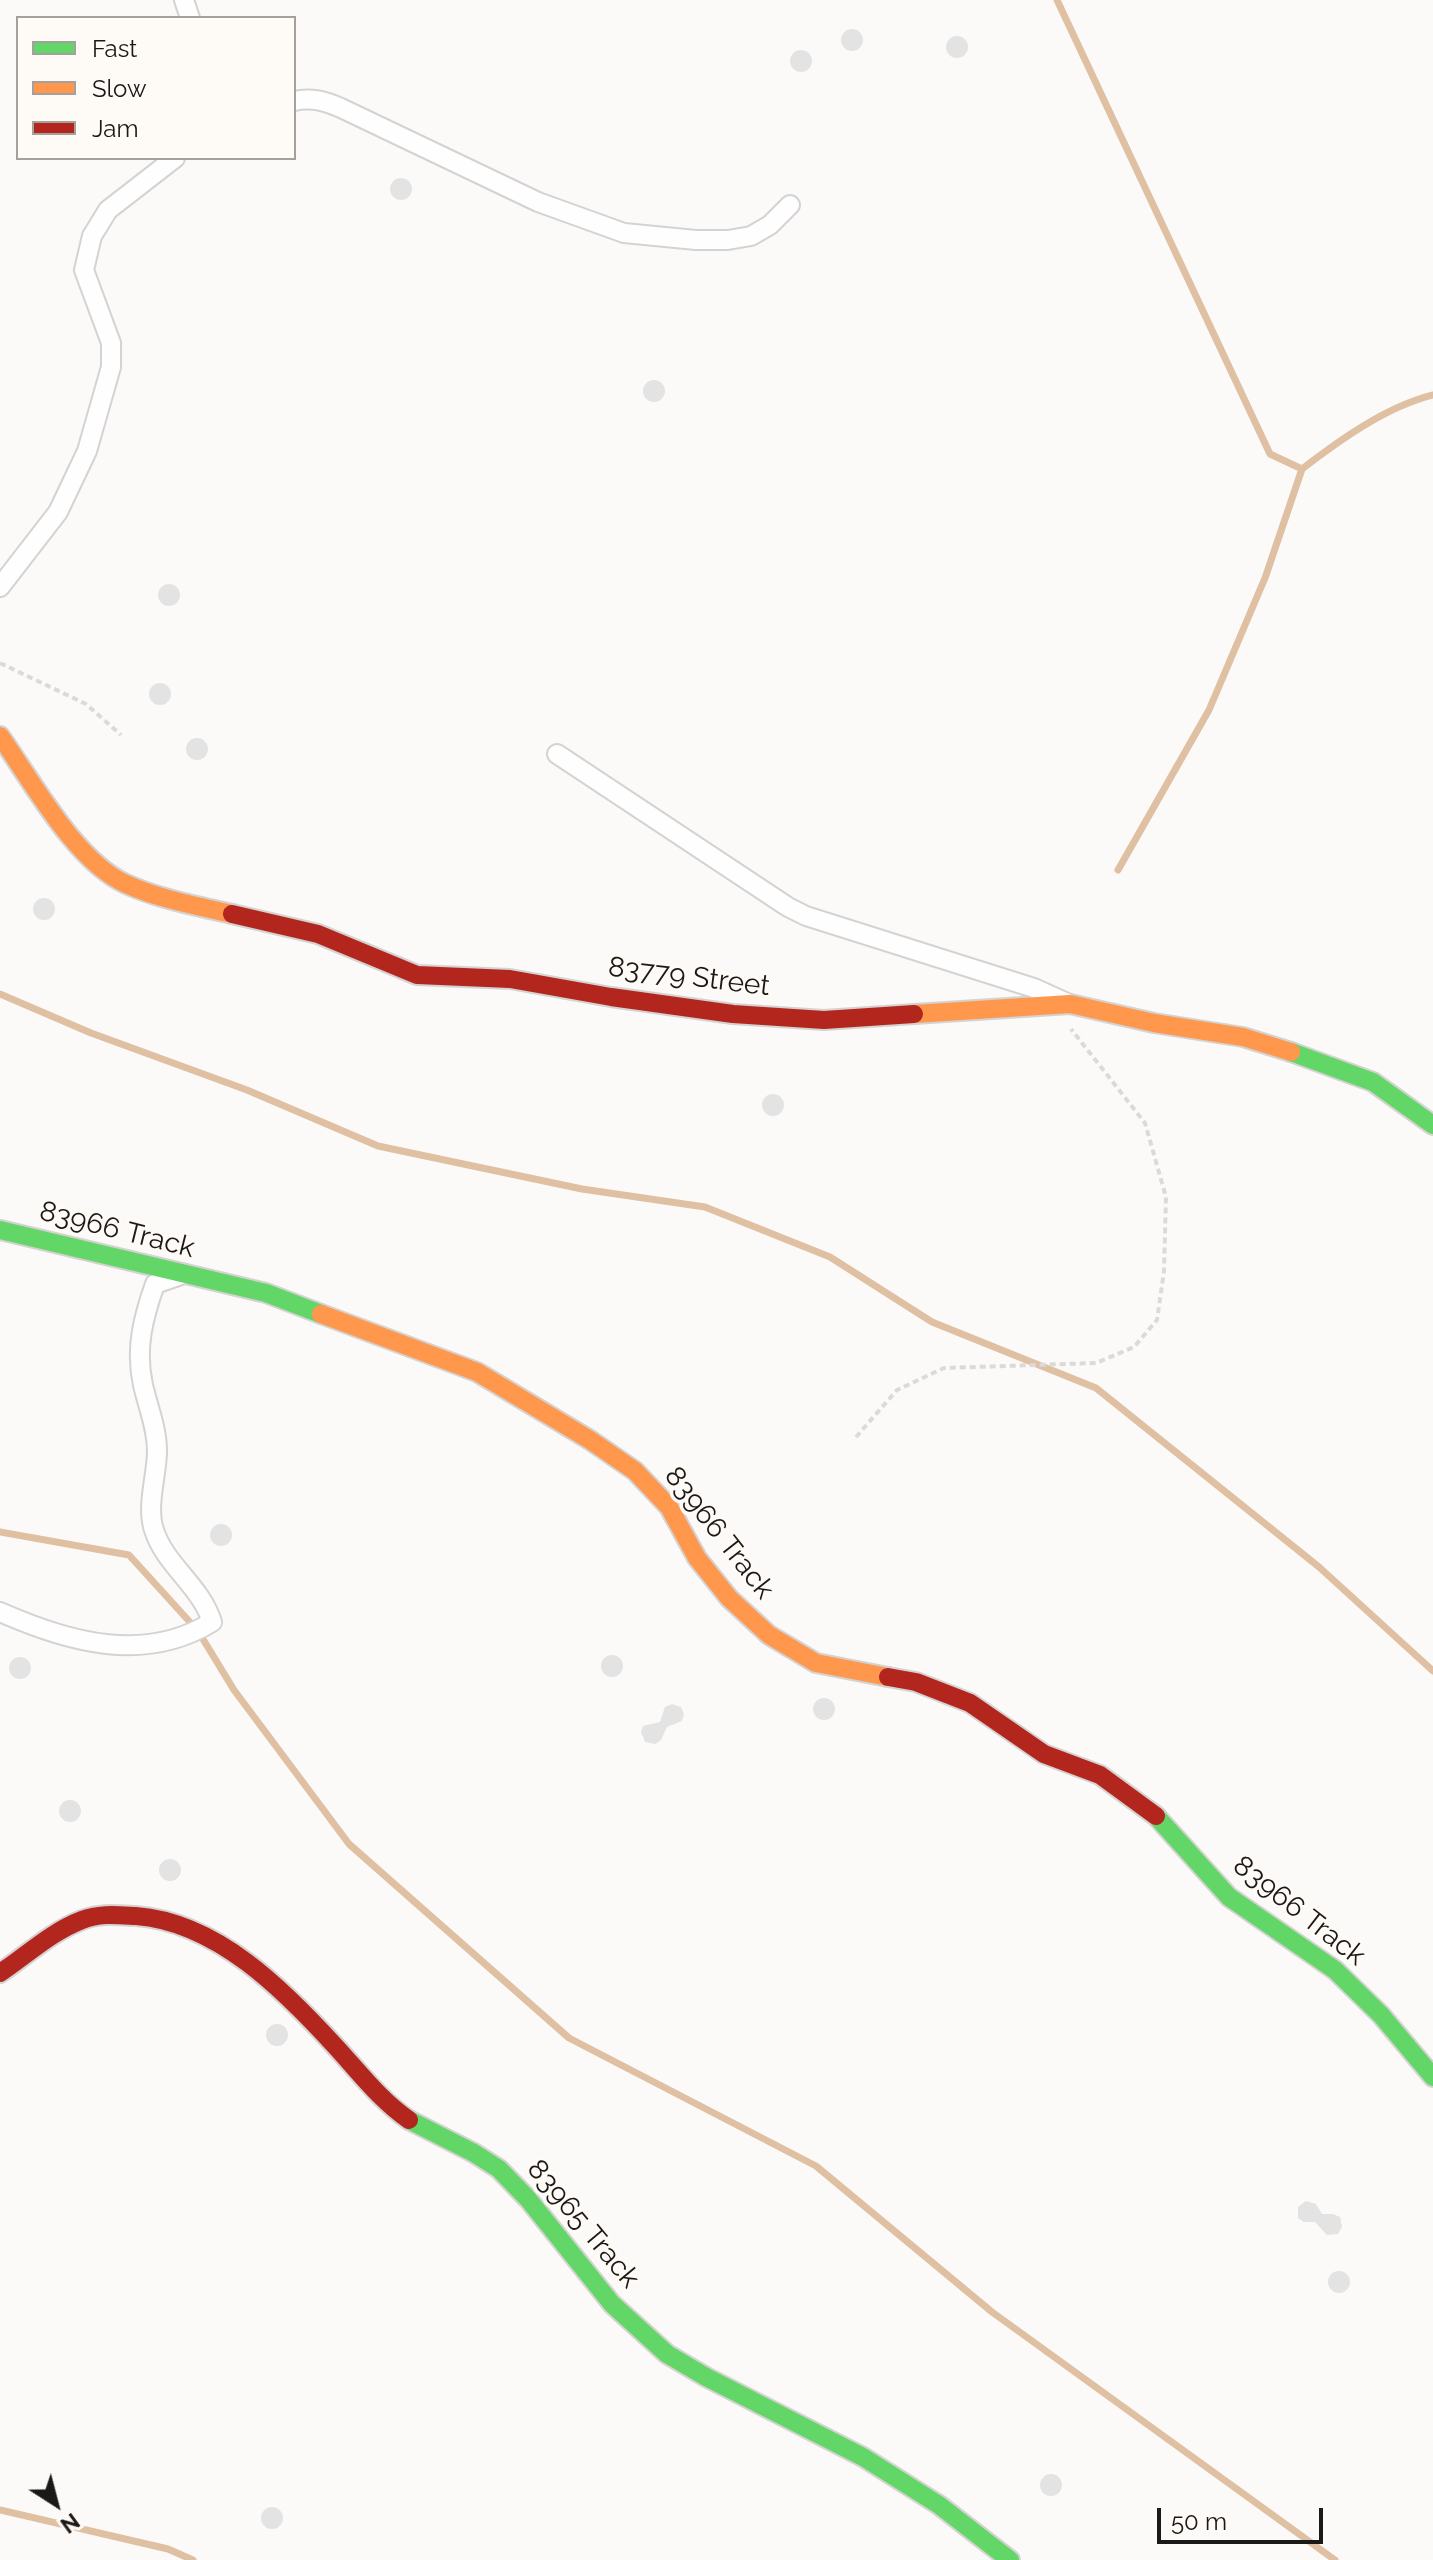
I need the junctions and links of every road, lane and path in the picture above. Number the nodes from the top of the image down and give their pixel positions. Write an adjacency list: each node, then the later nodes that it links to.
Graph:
1 (296, 100): 3 (street)
2 (172, 160): 4 (street)
3 (790, 205)
4 (0, 587)
5 (0, 663): 6 (path)
6 (121, 735)
7 (0, 736): 9 (street, 83779 Street)
8 (557, 754): 9 (street)
9 (1061, 1004): 10 (street, 83779 Street); 13 (path)
10 (1433, 1125)
11 (0, 1230): 12 (street, 83966 Track)
12 (181, 1275): 14 (street); 16 (street, 83966 Track)
13 (856, 1437)
14 (0, 1612)
15 (0, 1973): 17 (street, 83965 Track)
16 (1433, 2077)
17 (1010, 2560)

